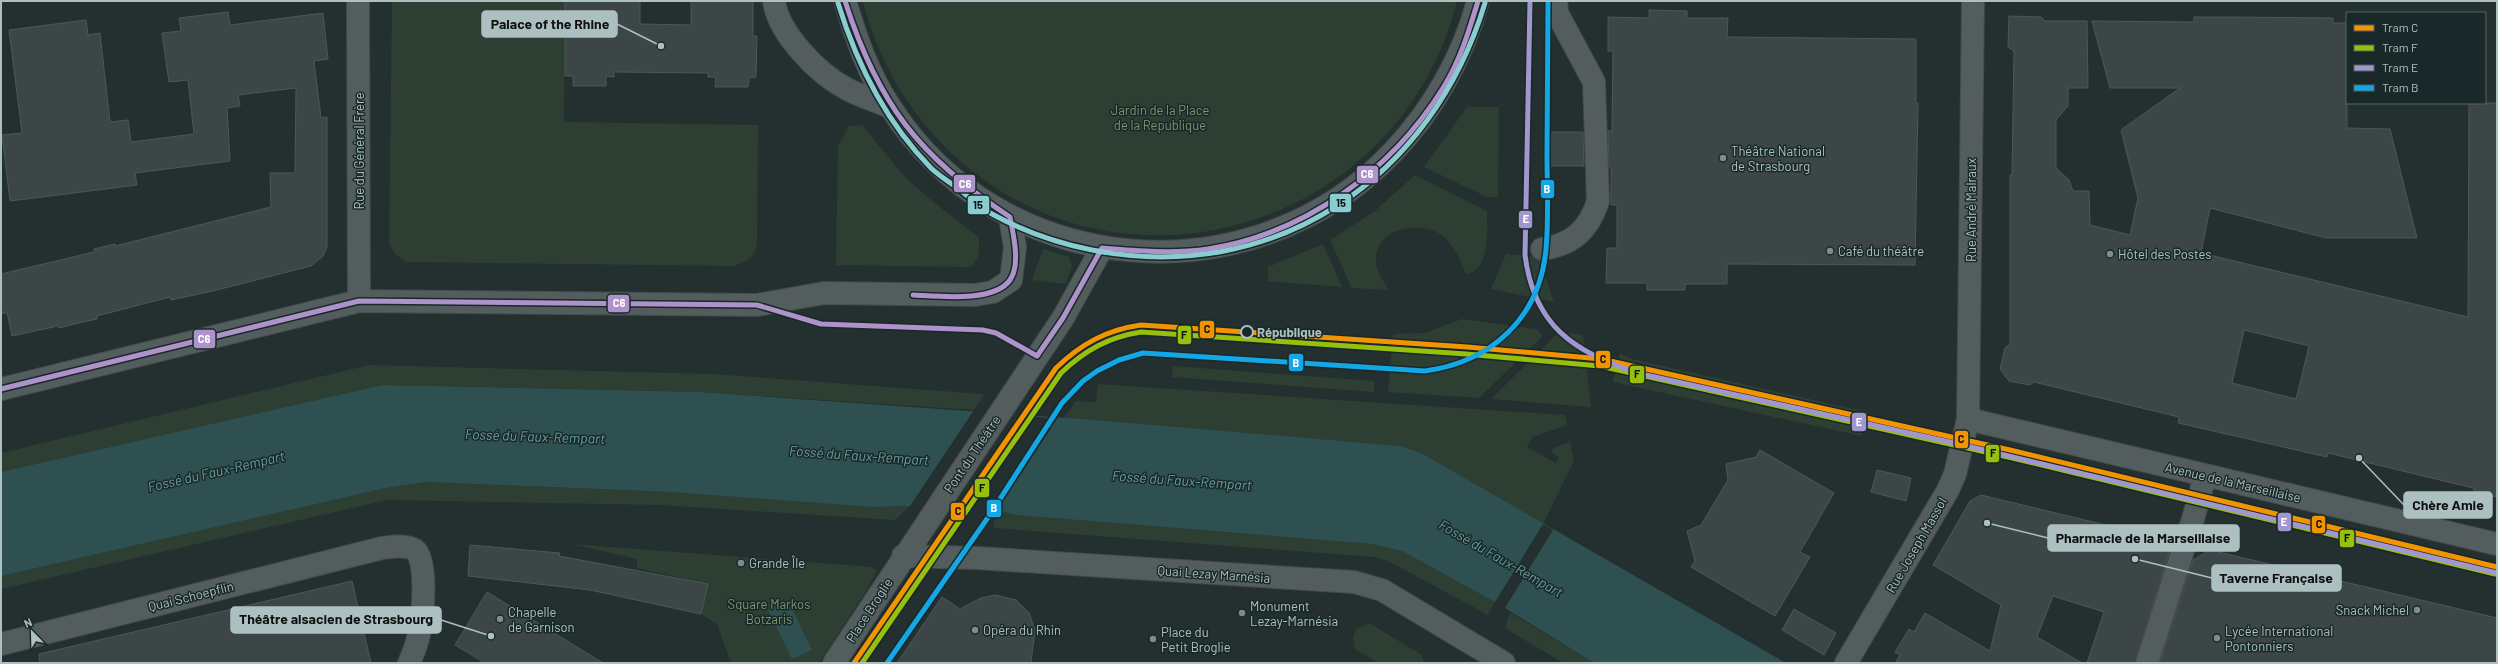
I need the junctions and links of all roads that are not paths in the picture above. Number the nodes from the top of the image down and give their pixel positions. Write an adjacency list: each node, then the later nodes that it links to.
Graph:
1 (358, 1): 11 (street, Rue du Général Frère)
2 (774, 1): 7 (street)
3 (846, 1): 7 (street)
4 (1478, 1): 9 (street)
5 (1556, 1): 10 (street)
6 (1973, 1): 13 (street, Rue André Malraux)
7 (890, 107): 8 (street)
8 (1010, 217): 9 (street); 11 (street)
9 (1102, 248): 16 (street, Pont du Théâtre)
10 (1542, 249)
11 (359, 301): 12 (street)
12 (1, 389)
13 (1968, 419): 14 (street, Avenue de la Marseillaise); 21 (street, Rue Joseph Massol)
14 (2205, 476): 15 (street, Avenue de la Marseillaise); 22 (street)
15 (2497, 544)
16 (903, 556): 19 (street, Place Broglie); 20 (street, Quai Lezay Marnésia)
17 (1, 644): 18 (street, Quai Schoepflin)
18 (409, 663)
19 (834, 663)
20 (1504, 663)
21 (1846, 663)
22 (2147, 663)

